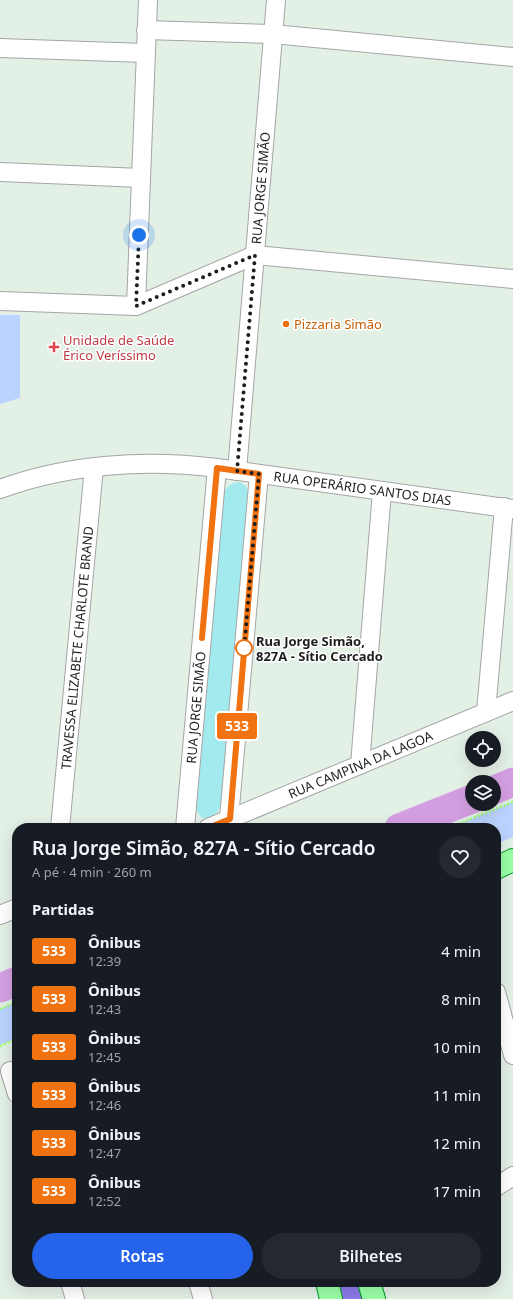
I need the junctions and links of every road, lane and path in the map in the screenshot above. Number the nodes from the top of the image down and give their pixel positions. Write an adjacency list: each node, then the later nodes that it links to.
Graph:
1 (148, 0): 3 (street)
2 (276, 0): 4 (street, RUA JORGE SIMÃO)
3 (146, 30): 4 (street); 6 (street)
4 (273, 34): 7 (street); 10 (street, RUA JORGE SIMÃO)
5 (0, 48): 6 (street)
6 (146, 53): 9 (street)
7 (513, 57)
8 (0, 172): 9 (street)
9 (141, 178): 13 (street)
10 (255, 255): 11 (street); 13 (street); 16 (street, RUA JORGE SIMÃO)
11 (513, 279)
12 (0, 301): 13 (street)
13 (136, 306)
14 (94, 468): 15 (street, RUA OPERÁRIO SANTOS DIAS); 18 (street, RUA OPERÁRIO SANTOS DIAS); 26 (street, TRAVESSA ELIZABETE CHARLOTE BRAND)
15 (217, 468): 16 (street, RUA OPERÁRIO SANTOS DIAS); 27 (street, RUA JORGE SIMÃO)
16 (237, 471): 17 (street, RUA OPERÁRIO SANTOS DIAS)
17 (259, 474): 19 (street, RUA OPERÁRIO SANTOS DIAS); 25 (street)
18 (0, 489)
19 (382, 490): 20 (street, RUA OPERÁRIO SANTOS DIAS); 23 (street)
20 (509, 508): 22 (street)
21 (513, 701): 22 (street, RUA CAMPINA DA LAGOA)
22 (486, 712): 23 (street, RUA CAMPINA DA LAGOA)
23 (360, 765): 25 (street, RUA CAMPINA DA LAGOA)
24 (513, 802): 29 (path)
25 (230, 819): 28 (street, RUA CAMPINA DA LAGOA)
26 (60, 823)
27 (185, 823)
28 (220, 823)
29 (460, 823)
30 (513, 860): 31 (main road)
31 (501, 866)
32 (12, 910): 33 (street)
33 (0, 915)
34 (12, 1004): 35 (path)
35 (0, 1009)
36 (502, 1037): 39 (street)
37 (12, 1041): 38 (path)
38 (0, 1046)
39 (513, 1055)
40 (513, 1176): 41 (street)
41 (501, 1184)
42 (71, 1287): 46 (street)
43 (199, 1287): 47 (street)
44 (328, 1287): 48 (main road)
45 (370, 1287): 49 (main road)
46 (75, 1299)
47 (203, 1299)
48 (332, 1299)
49 (374, 1299)

